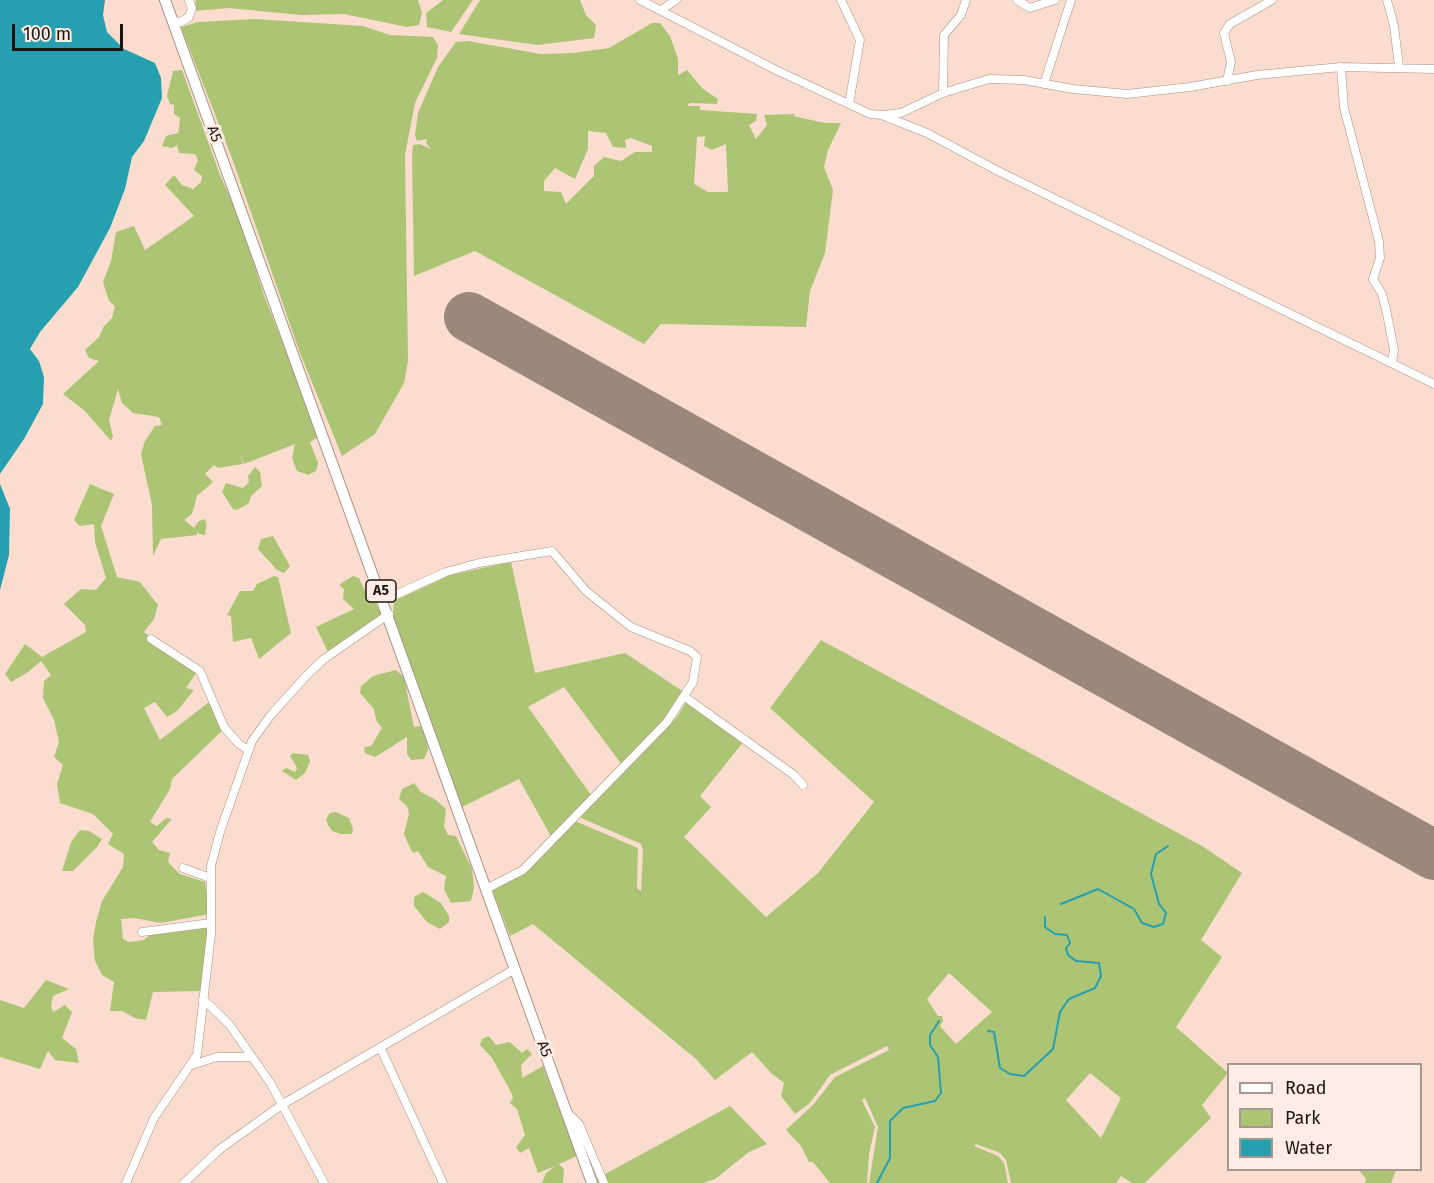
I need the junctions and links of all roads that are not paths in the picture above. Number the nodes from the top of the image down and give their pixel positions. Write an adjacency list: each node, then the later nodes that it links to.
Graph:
1 (165, 0): 13 (highway, A5 / A5)
2 (189, 0): 13 (street)
3 (640, 0): 12 (street)
4 (676, 0): 12 (street)
5 (841, 0): 20 (street)
6 (966, 0): 19 (street)
7 (1017, 0): 8 (street)
8 (1055, 0)
9 (1071, 0): 18 (street)
10 (1272, 0): 17 (street)
11 (1387, 0): 14 (street)
12 (662, 10): 20 (street)
13 (174, 21): 24 (highway, A5 / A5)
14 (1399, 66): 15 (street); 16 (street)
15 (1341, 67): 17 (street); 22 (street)
16 (1434, 69)
17 (1227, 81): 18 (street)
18 (1044, 84): 19 (street)
19 (943, 93): 21 (street)
20 (849, 104): 21 (street)
21 (883, 115): 22 (street)
22 (1392, 362): 23 (street)
23 (1434, 384)
24 (384, 600): 25 (highway, A5 / A5); 27 (street)
25 (389, 614): 28 (street); 32 (highway, A5 / A5)
26 (151, 639): 28 (street)
27 (685, 697): 29 (street); 32 (street)
28 (248, 750): 31 (street)
29 (803, 785)
30 (183, 868): 31 (street)
31 (210, 878): 33 (street)
32 (486, 889): 35 (highway, A5 / A5)
33 (211, 923): 34 (street); 36 (street)
34 (142, 932)
35 (515, 969): 37 (street); 41 (highway, A5 / A5)
36 (203, 999): 38 (street); 39 (street)
37 (381, 1048): 40 (street); 45 (street)
38 (252, 1057): 39 (street); 40 (street)
39 (192, 1065): 42 (street)
40 (283, 1104): 43 (street); 44 (street)
41 (567, 1113): 46 (highway, A5 / A5); 47 (street)
42 (130, 1181)
43 (184, 1183)
44 (324, 1183)
45 (443, 1183)
46 (592, 1183)
47 (604, 1183)

